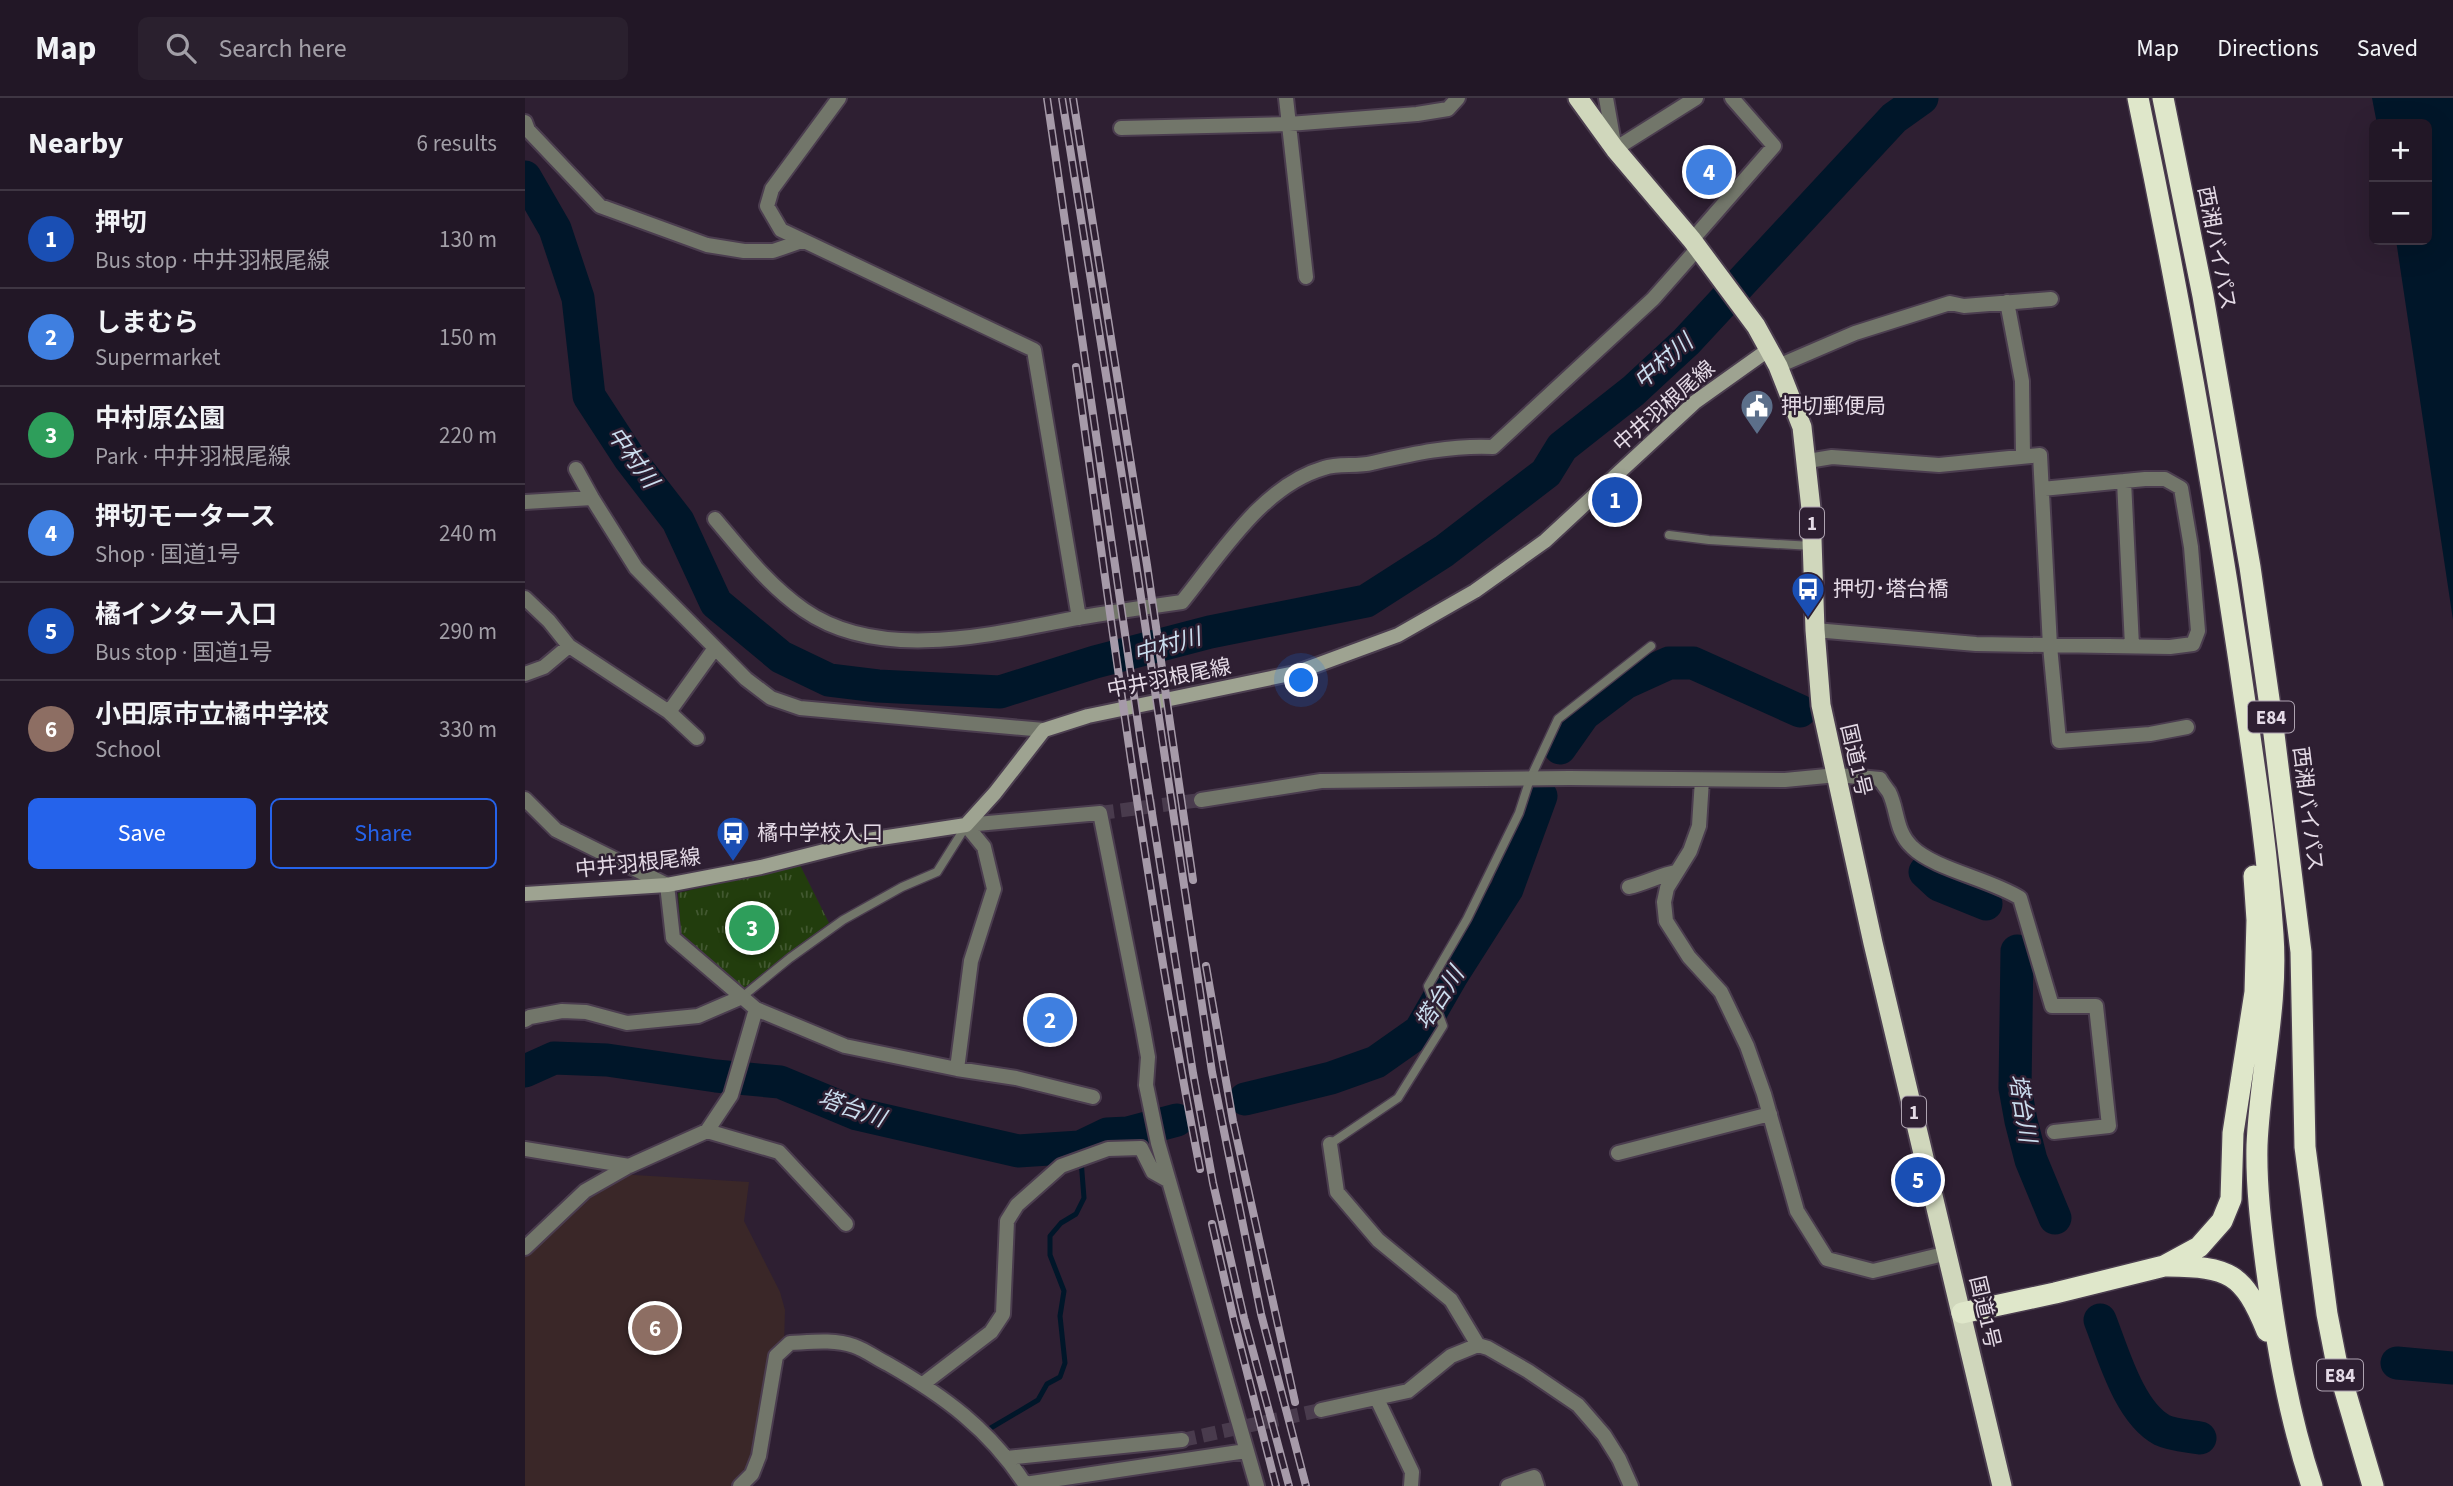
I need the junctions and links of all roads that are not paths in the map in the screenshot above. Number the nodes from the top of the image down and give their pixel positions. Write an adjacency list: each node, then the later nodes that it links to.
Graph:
1 (839, 98): 14 (street)
2 (1286, 98): 11 (street)
3 (1458, 98): 11 (street)
4 (1578, 98): 13 (highway, 国道1号 / 1)
5 (1606, 98): 13 (street)
6 (1696, 98): 13 (street)
7 (1732, 98): 15 (street)
8 (2138, 98): 33 (highway, E84)
9 (2163, 98): 90 (highway, 西湘バイパス / E84)
10 (525, 122): 14 (street)
11 (1289, 124): 12 (street); 16 (street)
12 (1121, 128)
13 (1615, 149): 15 (highway, 国道1号 / 1)
14 (802, 241): 31 (street)
15 (1695, 244): 19 (highway, 国道1号 / 1); 31 (street)
16 (1306, 277)
17 (2051, 299): 18 (street)
18 (2007, 302): 19 (street); 20 (street)
19 (1773, 358): 21 (highway, 国道1号 / 1); 42 (main road, 中井羽根尾線)
20 (2023, 456): 21 (street); 24 (street)
21 (1808, 461): 29 (highway, 国道1号 / 1)
22 (576, 469): 25 (street)
23 (2124, 481): 24 (street); 37 (street); 37 (street)
24 (2042, 489): 36 (street)
25 (592, 498): 26 (street); 38 (street)
26 (525, 502)
27 (715, 519): 31 (street)
28 (1669, 535): 29 (lane)
29 (1812, 546): 32 (highway, 国道1号 / 1)
30 (525, 598): 34 (street)
31 (1079, 618)
32 (1815, 630): 36 (street); 44 (highway, 国道1号 / 1)
33 (2235, 634): 70 (highway); 73 (highway, E84)
34 (569, 646): 39 (street); 40 (street)
35 (1651, 646): 45 (lane)
36 (2050, 646): 37 (street); 41 (street)
37 (2132, 646)
38 (715, 648): 40 (street); 42 (street)
39 (525, 674)
40 (669, 712): 43 (street)
41 (2187, 727)
42 (1044, 730): 49 (main road)
43 (697, 738)
44 (1836, 775): 46 (street); 61 (street); 69 (highway, 国道1号 / 1)
45 (1530, 779): 46 (street); 48 (street); 62 (lane)
46 (1702, 780): 50 (street)
47 (525, 799): 51 (street)
48 (1202, 800)
49 (966, 825): 51 (main road, 中井羽根尾線); 54 (lane); 57 (street); 66 (street)
50 (1676, 872): 52 (street); 59 (street)
51 (667, 885): 53 (main road, 中井羽根尾線); 54 (street)
52 (1629, 887)
53 (525, 894)
54 (742, 998): 55 (street); 56 (street)
55 (756, 1009): 57 (street); 60 (street)
56 (525, 1020)
57 (957, 1069): 58 (street)
58 (1093, 1097)
59 (1770, 1114): 64 (street); 69 (street)
60 (707, 1131): 65 (street); 67 (street)
61 (2053, 1132)
62 (1330, 1144): 72 (street)
63 (525, 1149): 65 (street)
64 (1618, 1153)
65 (629, 1166): 68 (street)
66 (1169, 1181): 74 (street); 78 (street)
67 (846, 1224)
68 (525, 1248)
69 (1948, 1253): 71 (highway, 国道1号 / 1)
70 (2155, 1269): 71 (highway); 73 (highway)
71 (1962, 1313): 88 (highway, 国道1号 / 1)
72 (1478, 1345): 75 (street); 87 (street)
73 (2280, 1366): 80 (highway, E84)
74 (923, 1384): 79 (street); 82 (street)
75 (1377, 1399): 76 (street); 84 (street)
76 (1321, 1410)
77 (1182, 1440): 79 (street)
78 (1246, 1451): 79 (street); 83 (street)
79 (1007, 1458)
80 (2304, 1460): 81 (highway); 89 (highway, E84)
81 (2289, 1477)
82 (740, 1486)
83 (1257, 1486)
84 (1411, 1486)
85 (1508, 1486): 86 (street)
86 (1537, 1486)
87 (1631, 1486)
88 (2002, 1486)
89 (2312, 1486)
90 (2373, 1486)

